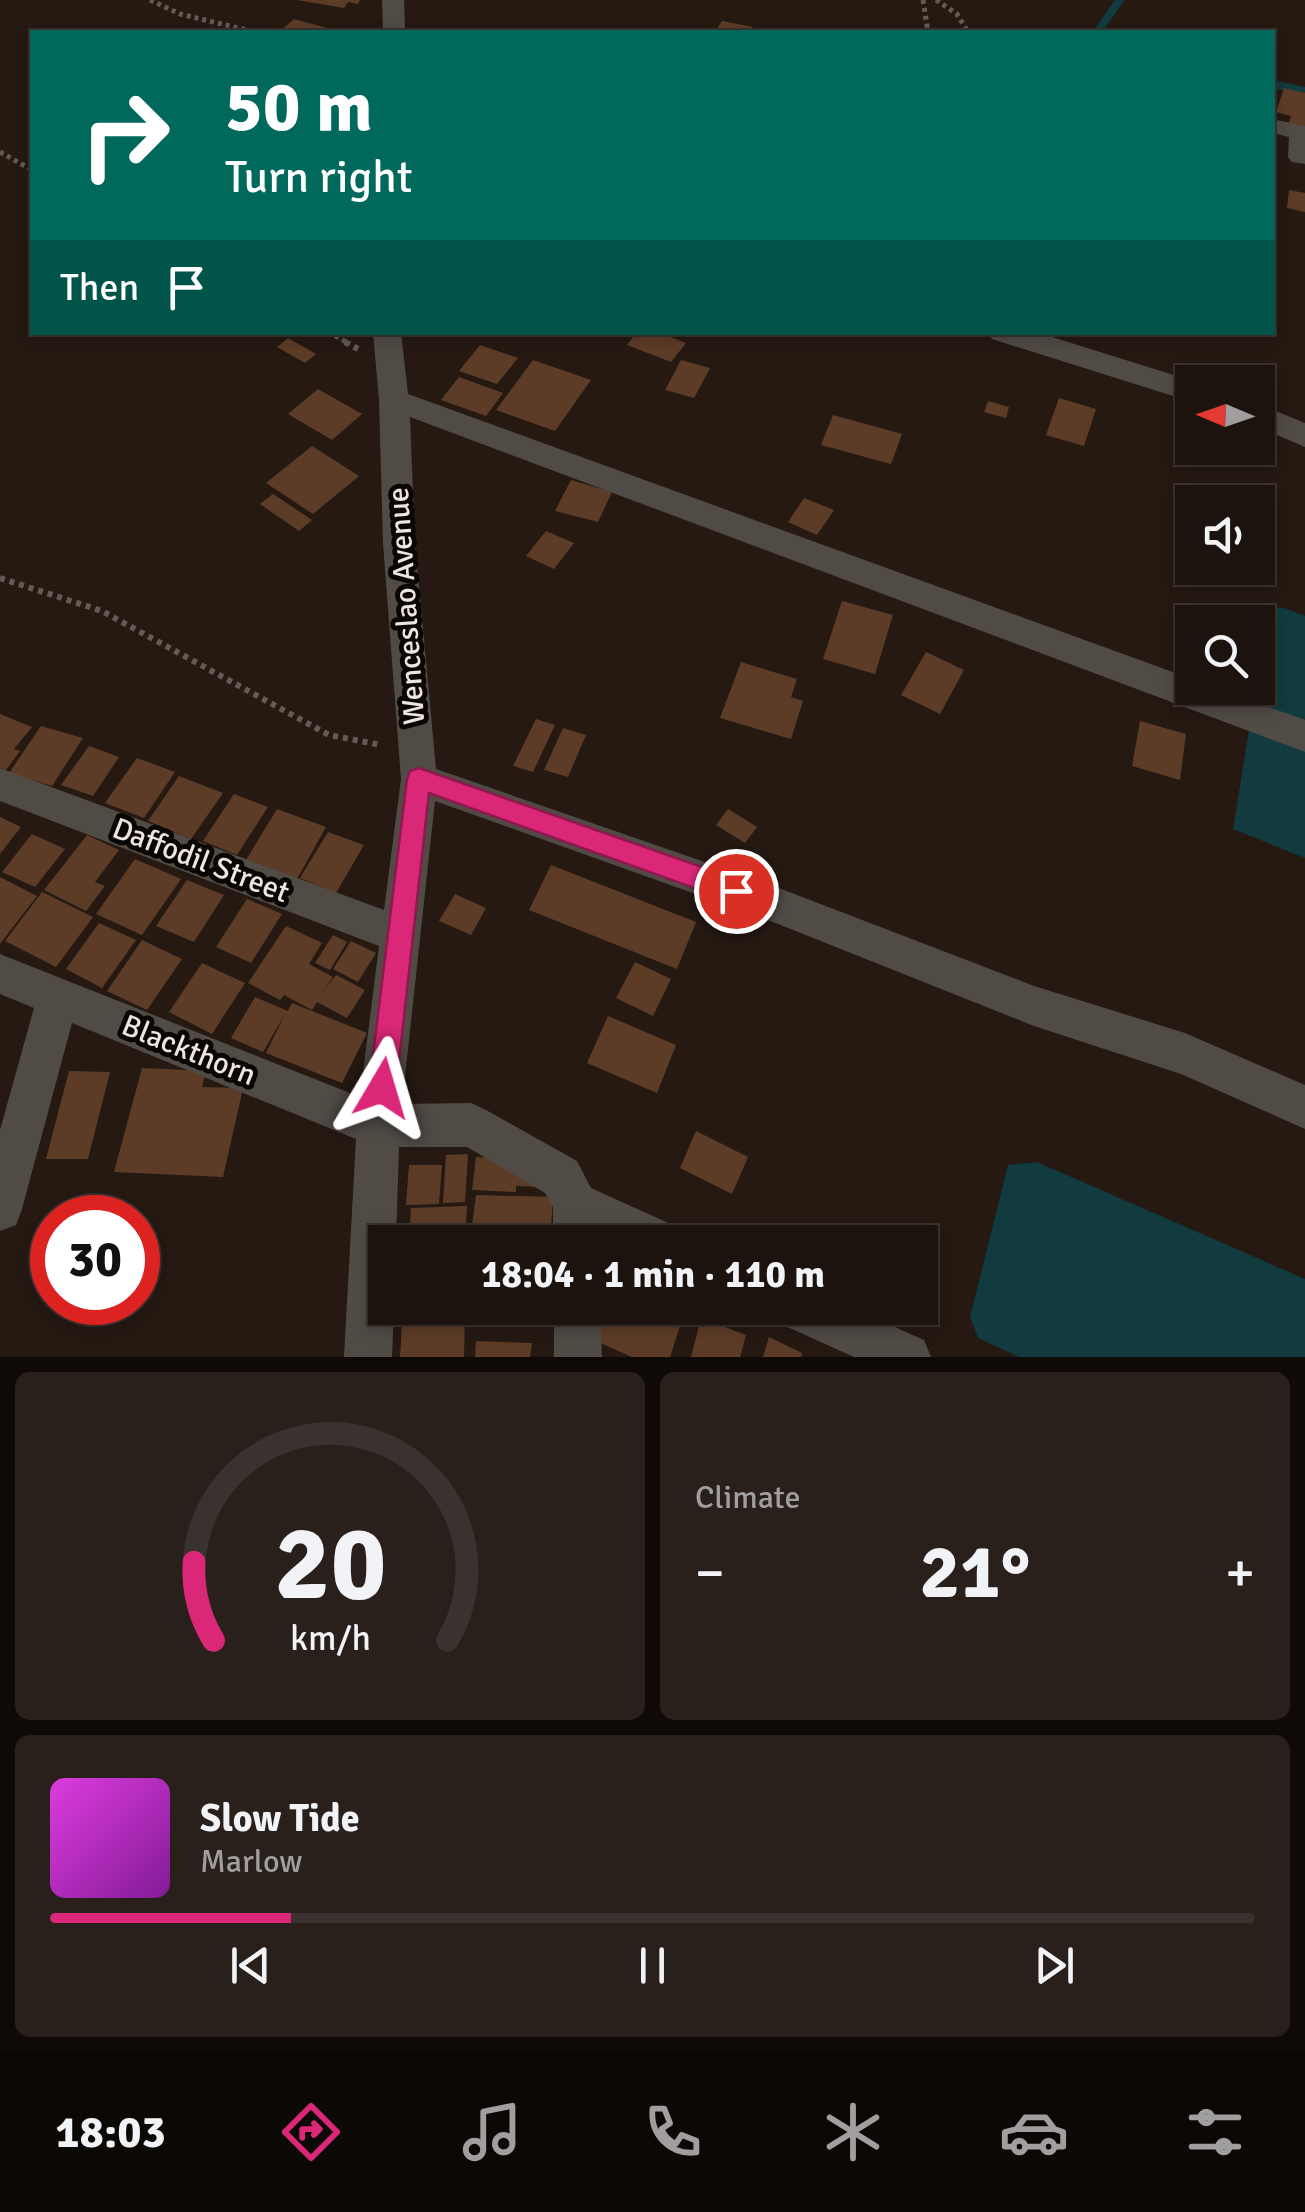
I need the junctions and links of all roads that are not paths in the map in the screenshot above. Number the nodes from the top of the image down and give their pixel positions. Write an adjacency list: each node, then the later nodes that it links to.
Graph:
1 (393, 0): 2 (street)
2 (394, 30)
3 (1275, 127): 4 (street)
4 (1302, 157)
5 (387, 335): 8 (street, Wenceslao Avenue)
6 (1012, 335): 7 (street)
7 (1175, 387)
8 (394, 400): 11 (street); 12 (street, Wenceslao Avenue)
9 (1275, 422): 10 (street)
10 (1305, 436)
11 (1305, 736)
12 (417, 765): 14 (street, Wenceslao Avenue); 17 (street)
13 (0, 784): 14 (street, Daffodil Street)
14 (402, 936): 18 (street, Wenceslao Avenue)
15 (0, 974): 16 (street, Blackthorn)
16 (58, 997): 18 (street, Blackthorn); 19 (street)
17 (1305, 1107)
18 (378, 1126): 20 (street); 23 (street, Wenceslao Avenue)
19 (0, 1208)
20 (576, 1223)
21 (577, 1325): 24 (street)
22 (837, 1325): 25 (street)
23 (368, 1357)
24 (578, 1357)
25 (907, 1357)

